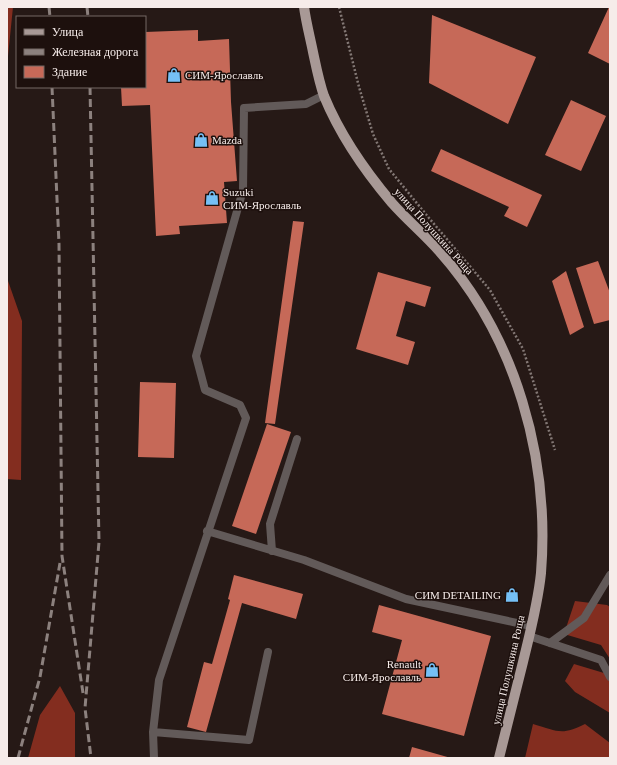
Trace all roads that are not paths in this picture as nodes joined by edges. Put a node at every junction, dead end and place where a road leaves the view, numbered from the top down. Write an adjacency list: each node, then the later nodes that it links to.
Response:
1 (304, 7): 2 (main road, улица Полушкина Роща)
2 (324, 95): 4 (lane); 7 (main road, улица Полушкина Роща)
3 (298, 439): 5 (lane)
4 (207, 531): 5 (lane); 12 (lane)
5 (272, 550): 7 (lane)
6 (610, 575): 9 (lane)
7 (532, 626): 8 (main road, улица Полушкина Роща)
8 (530, 636): 9 (lane); 14 (main road, улица Полушкина Роща)
9 (550, 643): 11 (lane)
10 (268, 652): 12 (lane)
11 (610, 677)
12 (153, 732): 13 (lane)
13 (154, 758)
14 (499, 758)

